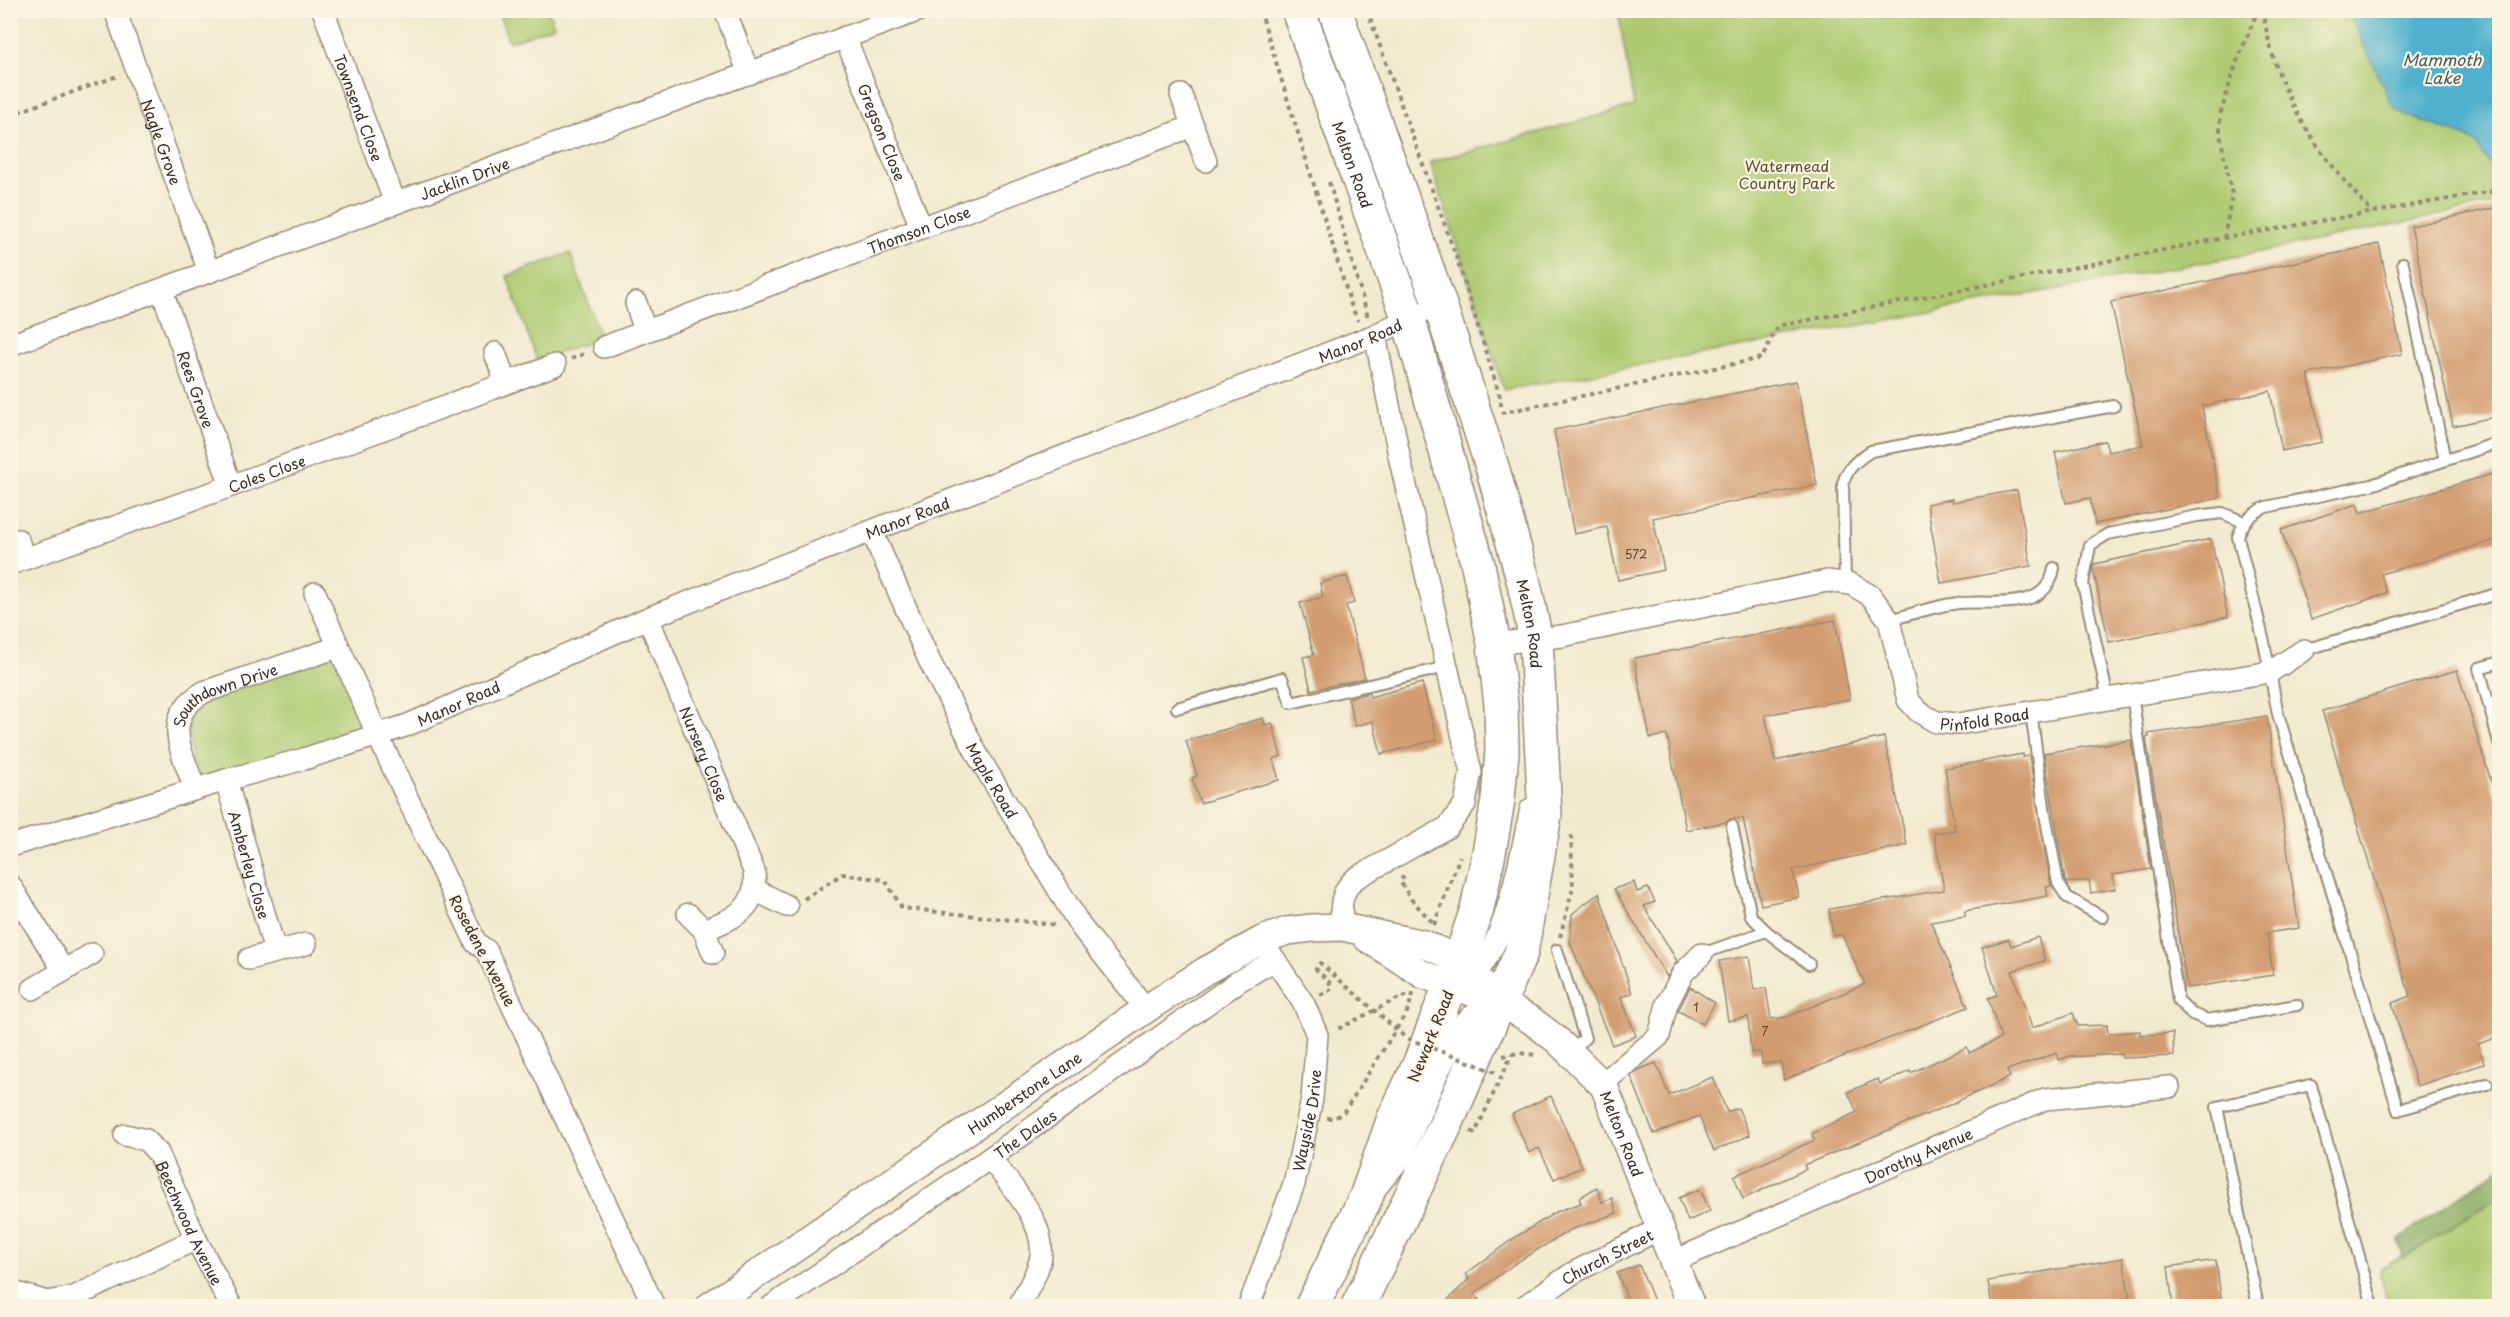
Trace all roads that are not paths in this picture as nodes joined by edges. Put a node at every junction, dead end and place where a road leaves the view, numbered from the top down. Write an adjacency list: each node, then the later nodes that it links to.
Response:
1 (115, 10): 15 (street, Nagle Grove)
2 (323, 10): 12 (street, Townsend Close)
3 (725, 10): 8 (street)
4 (920, 10): 7 (street, Jacklin Drive)
5 (1298, 10): 19 (highway, Melton Road)
6 (1335, 10): 18 (highway, Melton Road)
7 (845, 38): 8 (street, Jacklin Drive); 13 (street, Gregson Close)
8 (749, 74): 12 (street, Jacklin Drive)
9 (1181, 95): 10 (street)
10 (1192, 126): 11 (street); 13 (street, Thomson Close)
11 (1206, 161)
12 (395, 203): 15 (street, Jacklin Drive)
13 (921, 227): 20 (street, Thomson Close)
14 (2403, 262): 29 (lane)
15 (209, 272): 16 (street, Jacklin Drive)
16 (162, 291): 22 (street, Jacklin Drive); 30 (street, Rees Grove)
17 (636, 303): 20 (street)
18 (1440, 305): 19 (street); 40 (highway, Melton Road)
19 (1408, 317): 21 (street, Manor Road); 41 (highway, Melton Road)
20 (645, 331): 23 (street, Thomson Close)
21 (1370, 336): 32 (street, Manor Road); 45 (street)
22 (10, 345)
23 (604, 347)
24 (495, 353): 26 (street)
25 (555, 365): 26 (street, Coles Close)
26 (506, 383): 30 (street, Coles Close)
27 (2114, 406): 35 (lane)
28 (2499, 442): 29 (lane)
29 (2445, 460): 31 (lane)
30 (231, 486): 33 (street, Coles Close)
31 (2244, 522): 46 (lane); 48 (lane)
32 (872, 532): 38 (street, Manor Road); 81 (street, Maple Road)
33 (18, 555)
34 (2054, 568): 39 (lane)
35 (1845, 583): 39 (street, Pinfold Road); 40 (street, Pinfold Road)
36 (315, 593): 42 (street, Rosedene Avenue)
37 (2499, 593): 43 (lane)
38 (648, 618): 51 (street, Manor Road); 60 (street, Nursery Close)
39 (1889, 620): 50 (street, Pinfold Road)
40 (1536, 640): 41 (street, Pinfold Road); 54 (highway, Melton Road)
41 (1494, 644): 53 (highway, Melton Road)
42 (339, 647): 51 (street, Rosedene Avenue); 56 (street, Southdown Drive)
43 (2304, 650): 46 (street, Pinfold Road)
44 (2499, 662): 52 (lane)
45 (1447, 667): 49 (lane); 64 (street)
46 (2270, 672): 47 (street, Pinfold Road); 84 (lane)
47 (2132, 694): 48 (street, Pinfold Road); 80 (lane)
48 (2108, 699): 50 (street, Pinfold Road)
49 (1177, 708)
50 (2031, 712): 63 (lane)
51 (378, 736): 55 (street); 94 (street, Rosedene Avenue)
52 (2499, 746)
53 (1502, 751): 77 (highway, Newark Road)
54 (1543, 759): 77 (street); 79 (highway, Melton Road)
55 (226, 780): 56 (street); 70 (street, Amberley Close)
56 (195, 789): 58 (street)
57 (1732, 826): 66 (lane)
58 (10, 846)
59 (10, 885): 76 (street)
60 (755, 890): 61 (street); 65 (street)
61 (787, 906)
62 (688, 914): 65 (street)
63 (2102, 916)
64 (1349, 929): 68 (street, Humberstone Lane); 77 (street)
65 (704, 930): 71 (street)
66 (1766, 932): 73 (lane); 75 (lane)
67 (306, 944): 70 (street)
68 (1268, 950): 81 (street, Humberstone Lane); 87 (street, The Dales); 98 (street, Wayside Drive)
69 (1557, 950): 82 (lane)
70 (275, 951): 74 (street)
71 (713, 953)
72 (92, 954): 76 (street)
73 (1702, 954): 83 (street)
74 (249, 959)
75 (1809, 964)
76 (64, 971): 78 (street)
77 (1462, 973): 79 (street, Melton Road); 88 (highway, Newark Road)
78 (33, 989)
79 (1501, 1003): 82 (street, Melton Road); 88 (street); 100 (highway)
80 (2297, 1005)
81 (1146, 1009): 95 (street, Humberstone Lane)
82 (1570, 1053): 83 (street, Melton Road)
83 (1602, 1084): 89 (street, Melton Road)
84 (2487, 1084)
85 (2169, 1087): 91 (street, Dorothy Avenue)
86 (141, 1133): 90 (street, Beechwood Avenue)
87 (990, 1158): 96 (street, The Dales); 97 (street)
88 (1366, 1197): 99 (highway, Newark Road)
89 (1661, 1228): 91 (street, Melton Road); 101 (street, Church Street)
90 (196, 1239): 92 (street); 93 (street, Beechwood Avenue)
91 (1674, 1261): 102 (street, Melton Road)
92 (10, 1291)
93 (231, 1306)
94 (654, 1306)
95 (710, 1306)
96 (772, 1306)
97 (1019, 1306)
98 (1249, 1306)
99 (1312, 1306)
100 (1358, 1306)
101 (1525, 1306)
102 (1691, 1306)
103 (2258, 1306): 104 (lane)
104 (2373, 1306)

